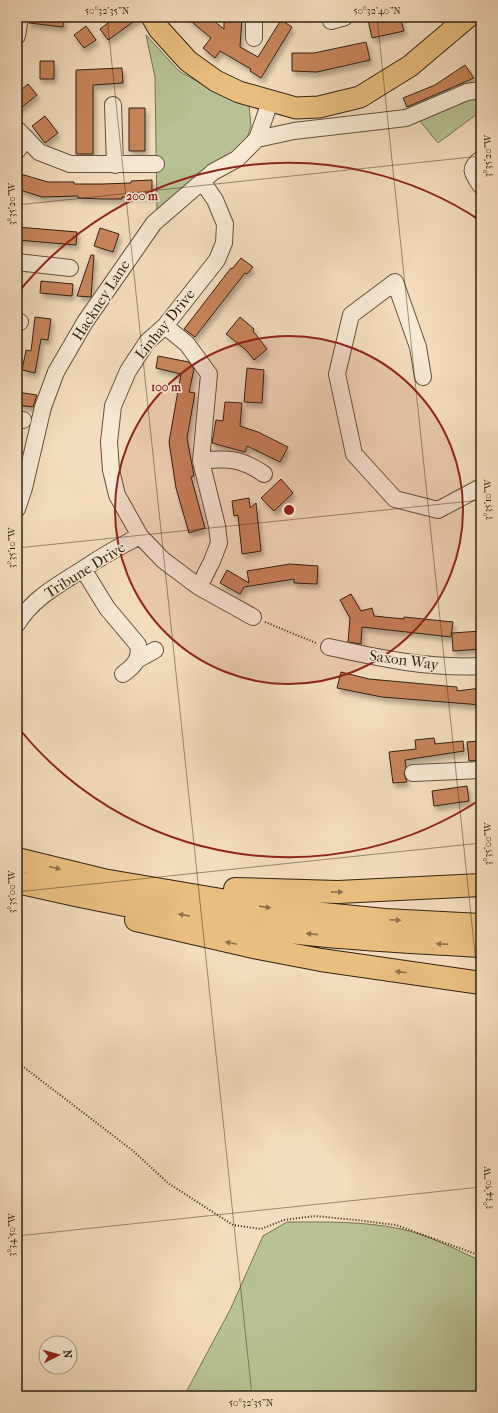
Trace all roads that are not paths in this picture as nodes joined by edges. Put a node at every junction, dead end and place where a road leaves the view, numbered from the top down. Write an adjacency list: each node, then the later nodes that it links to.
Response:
1 (20, 17): 5 (street)
2 (152, 17): 8 (main road)
3 (254, 17): 6 (street)
4 (457, 17): 8 (main road)
5 (17, 36)
6 (254, 38)
7 (481, 90): 11 (street)
8 (270, 102): 11 (street, Hackney Lane)
9 (113, 105): 14 (street)
10 (20, 139): 14 (street)
11 (257, 139): 15 (street, Hackney Lane)
12 (481, 159): 16 (street)
13 (156, 164): 14 (street)
14 (115, 165)
15 (202, 181): 19 (street, Linhay Drive); 24 (street, Hackney Lane)
16 (481, 186)
17 (17, 262): 18 (street)
18 (70, 268)
19 (165, 326): 21 (street); 26 (street, Linhay Drive)
20 (423, 377): 23 (street)
21 (200, 461): 22 (street); 28 (street)
22 (264, 474)
23 (481, 487)
24 (21, 488): 25 (street, Hackney Lane)
25 (17, 509)
26 (140, 536): 27 (street, Tribune Drive); 28 (street, Linhay Drive)
27 (83, 569): 30 (street, Tribune Drive); 33 (street)
28 (199, 587): 29 (street, Linhay Drive)
29 (253, 617)
30 (17, 624)
31 (329, 647): 34 (street, Saxon Way)
32 (154, 650): 33 (street)
33 (137, 660): 35 (street)
34 (481, 666)
35 (123, 674)
36 (481, 770): 37 (street)
37 (413, 773)
38 (17, 859): 39 (highway, one-way to 39)
39 (102, 880): 41 (highway, one-way to 41); 43 (highway, one-way to 43)
40 (17, 882): 42 (highway)
41 (481, 885)
42 (47, 889): 44 (highway, one-way to 42); 45 (highway, one-way to 42)
43 (481, 925)
44 (481, 946)
45 (481, 983)

